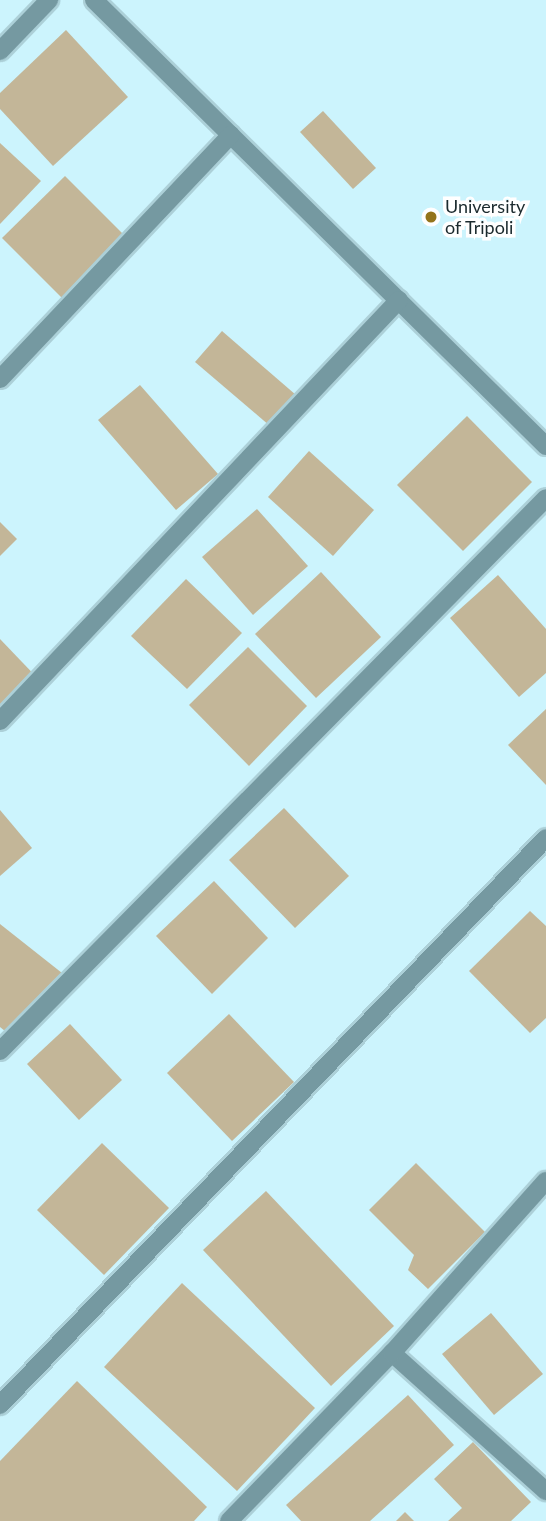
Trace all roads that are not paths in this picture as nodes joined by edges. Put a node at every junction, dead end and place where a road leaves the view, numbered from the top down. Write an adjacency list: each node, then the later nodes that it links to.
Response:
1 (49, 0): 3 (street)
2 (94, 0): 4 (street)
3 (0, 51)
4 (231, 135): 5 (street); 6 (street)
5 (399, 300): 7 (street); 9 (street)
6 (0, 379)
7 (546, 446)
8 (546, 498): 11 (street)
9 (0, 721)
10 (546, 838): 14 (street)
11 (0, 1051)
12 (546, 1181): 13 (street)
13 (391, 1353): 15 (street); 16 (street)
14 (0, 1405)
15 (546, 1491)
16 (239, 1518)

